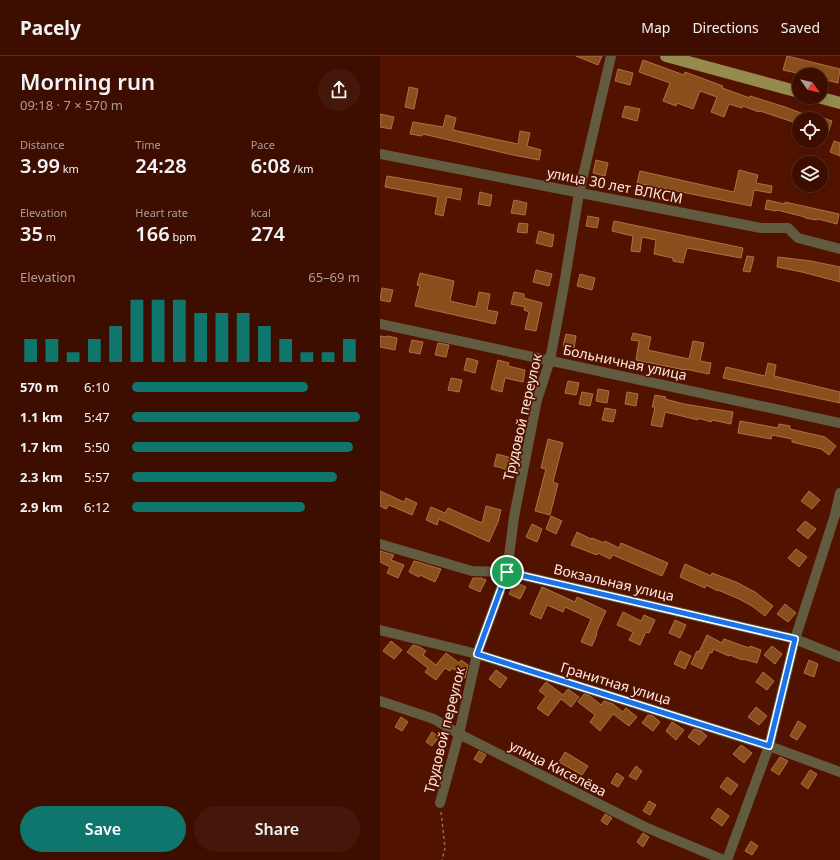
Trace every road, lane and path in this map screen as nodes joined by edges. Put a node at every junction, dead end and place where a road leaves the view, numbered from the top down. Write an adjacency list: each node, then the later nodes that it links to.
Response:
1 (611, 56): 7 (street, Трудовой переулок)
2 (666, 56): 3 (main road)
3 (792, 90)
4 (828, 100): 5 (main road)
5 (840, 103)
6 (380, 154): 7 (street, улица 30 лет ВЛКСМ)
7 (579, 193): 8 (street, улица 30 лет ВЛКСМ); 10 (street, Трудовой переулок)
8 (840, 249)
9 (380, 324): 10 (street, Больничная улица)
10 (550, 360): 11 (street, Больничная улица); 14 (street, Трудовой переулок)
11 (840, 423)
12 (840, 493): 16 (street)
13 (380, 544): 14 (street, Вокзальная улица)
14 (507, 572): 16 (street, Вокзальная улица); 17 (street, Трудовой переулок)
15 (380, 630): 17 (street, Гранитная улица)
16 (795, 639): 18 (street, Вокзальная улица); 21 (street)
17 (477, 654): 20 (street, Трудовой переулок); 21 (street, Гранитная улица)
18 (840, 657)
19 (380, 701): 20 (street, улица Киселёва)
20 (458, 734): 23 (street, Трудовой переулок); 25 (street, улица Киселёва)
21 (769, 746): 22 (street, Гранитная улица); 26 (street)
22 (840, 772)
23 (440, 803): 24 (path)
24 (442, 860)
25 (724, 860)
26 (727, 860)

